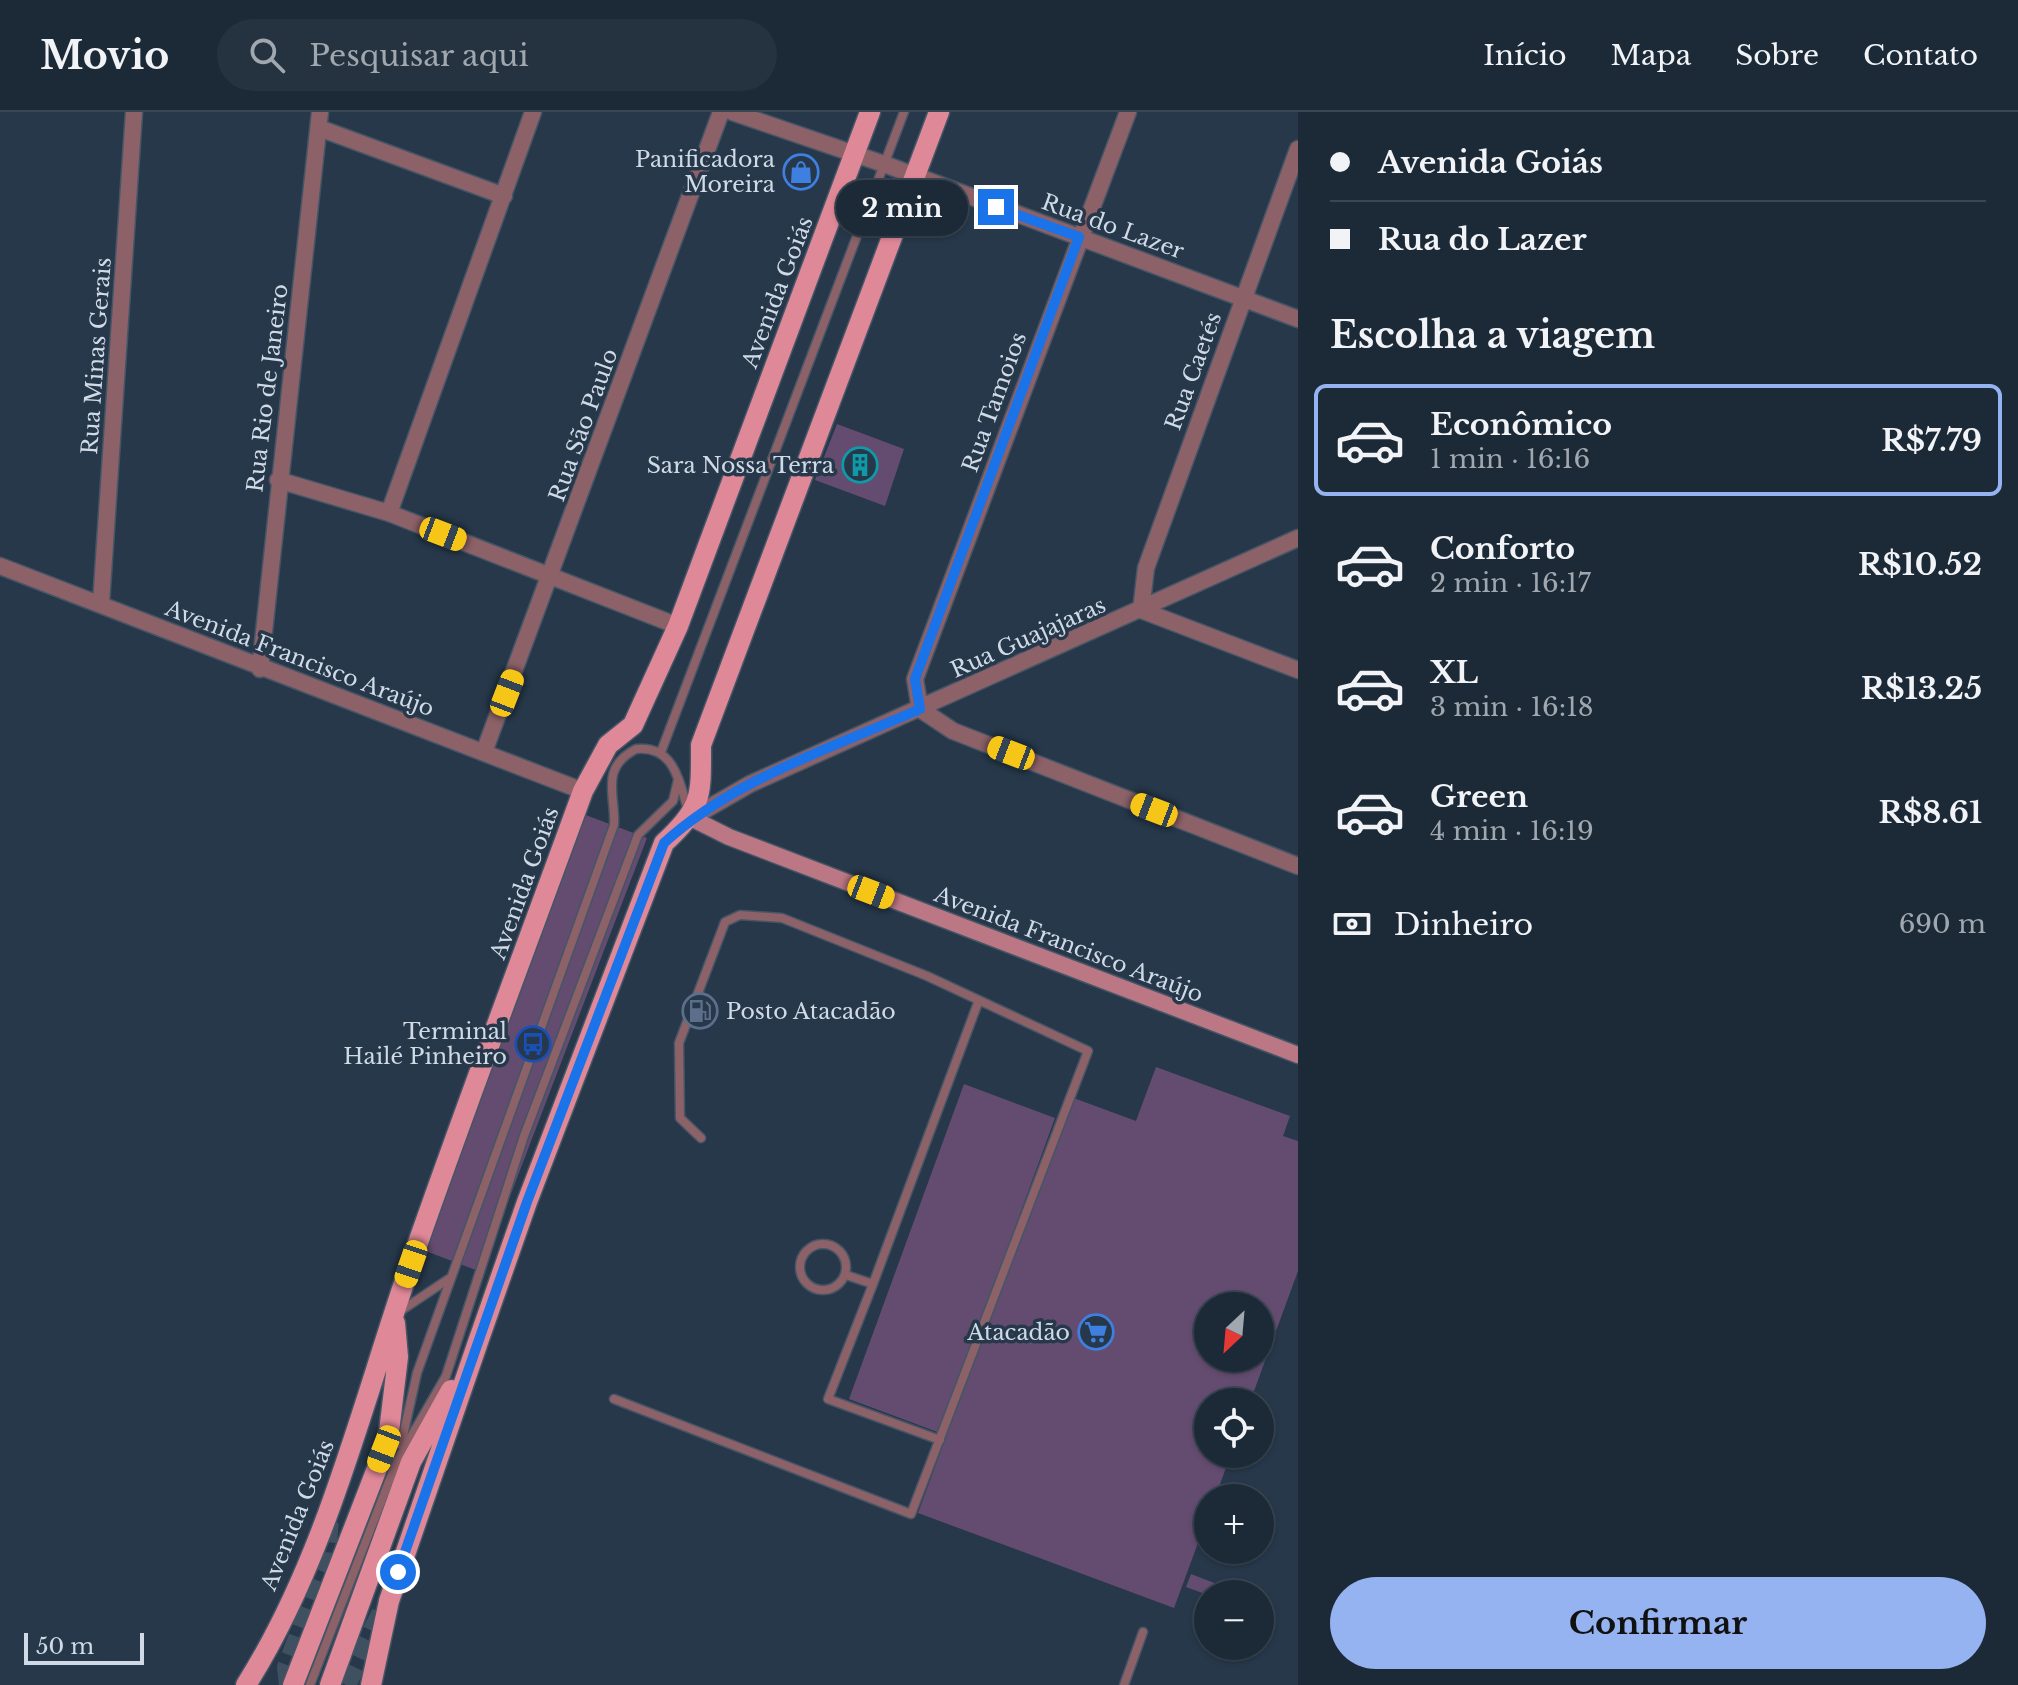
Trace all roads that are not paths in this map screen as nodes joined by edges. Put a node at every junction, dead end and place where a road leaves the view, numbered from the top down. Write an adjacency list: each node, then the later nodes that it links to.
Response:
1 (134, 112): 23 (street, Rua Minas Gerais)
2 (533, 112): 14 (street)
3 (721, 112): 22 (street, Rua São Paulo)
4 (732, 112): 11 (street, Rua do Lazer)
5 (870, 112): 11 (main road, Avenida Goiás)
6 (904, 112): 12 (lane)
7 (939, 112): 13 (main road)
8 (1128, 112): 15 (street, Rua Tamoios)
9 (320, 120): 14 (street); 18 (street, Rua Rio de Janeiro)
10 (1298, 149): 16 (street, Rua Caetés)
11 (854, 155): 12 (street, Rua do Lazer); 25 (main road, Avenida Goiás)
12 (884, 164): 13 (street, Rua do Lazer); 31 (lane)
13 (914, 176): 15 (street, Rua do Lazer); 35 (main road)
14 (504, 196): 19 (street)
15 (1079, 237): 16 (street, Rua do Lazer); 28 (street, Rua Tamoios)
16 (1243, 297): 17 (street, Rua do Lazer); 24 (street, Rua Caetés)
17 (1298, 319)
18 (278, 480): 19 (street); 26 (street, Rua Rio de Janeiro)
19 (389, 513): 22 (street)
20 (1298, 538): 24 (street, Rua Guajajaras)
21 (0, 566): 23 (street, Avenida Francisco Araújo)
22 (552, 574): 25 (street); 29 (street, Rua São Paulo)
23 (101, 603): 26 (street, Avenida Francisco Araújo)
24 (1141, 610): 27 (street); 28 (street, Rua Guajajaras)
25 (678, 626): 32 (main road, Avenida Goiás)
26 (260, 669): 29 (street, Avenida Francisco Araújo)
27 (1298, 670)
28 (920, 709): 35 (street, Rua Guajajaras); 36 (street)
29 (484, 752): 34 (street, Avenida Francisco Araújo)
30 (629, 752): 31 (lane); 32 (lane); 41 (lane)
31 (661, 752): 33 (lane)
32 (591, 771): 34 (main road, Avenida Goiás)
33 (678, 780): 35 (lane); 47 (lane)
34 (583, 791): 43 (main road, Avenida Goiás)
35 (691, 818): 38 (street, Avenida Francisco Araújo); 44 (main road)
36 (1298, 866)
37 (979, 1000): 39 (lane); 42 (lane); 46 (lane)
38 (1298, 1055)
39 (701, 1138)
40 (846, 1275): 40 (lane); 42 (lane)
41 (451, 1277): 43 (lane); 47 (lane)
42 (873, 1284): 46 (lane)
43 (394, 1315): 47 (main road); 49 (main road, Avenida Goiás)
44 (478, 1342): 47 (main road); 53 (main road)
45 (614, 1399): 46 (lane)
46 (940, 1440)
47 (398, 1458): 50 (main road); 51 (lane); 52 (main road)
48 (1143, 1632): 54 (lane)
49 (246, 1685)
50 (293, 1685)
51 (310, 1685)
52 (330, 1685)
53 (371, 1685)
54 (1124, 1685)

